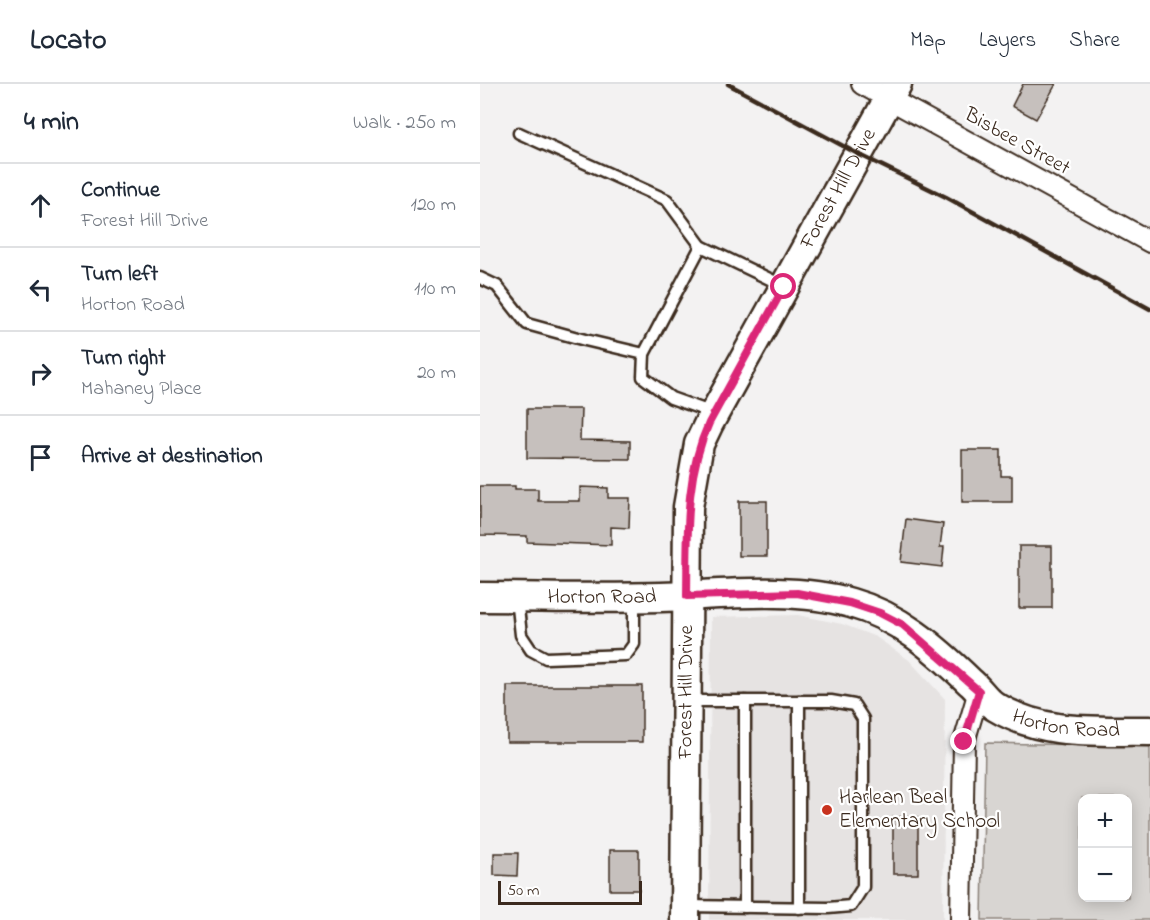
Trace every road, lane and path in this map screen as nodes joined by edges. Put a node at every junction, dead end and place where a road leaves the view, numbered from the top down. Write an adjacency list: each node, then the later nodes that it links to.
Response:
1 (862, 84): 2 (street, Bisbee Street)
2 (893, 92): 4 (street, Bisbee Street); 7 (street, Forest Hill Drive)
3 (519, 133): 5 (lane)
4 (1150, 242)
5 (701, 246): 7 (lane); 8 (lane)
6 (480, 278): 8 (lane)
7 (784, 287): 9 (street, Forest Hill Drive)
8 (644, 354): 9 (lane)
9 (714, 413): 10 (street, Forest Hill Drive)
10 (687, 596): 13 (street, Horton Road); 14 (street, Horton Road); 15 (street, Forest Hill Drive)
11 (480, 597): 12 (street, Horton Road)
12 (517, 597): 13 (street, Horton Road); 13 (lane)
13 (634, 597)
14 (979, 691): 18 (street, Horton Road); 22 (street)
15 (687, 701): 16 (lane); 21 (street, Forest Hill Drive)
16 (745, 701): 17 (lane); 19 (lane)
17 (799, 701): 20 (lane); 20 (lane)
18 (1150, 731)
19 (745, 907): 20 (lane); 21 (lane)
20 (799, 908)
21 (685, 913)
22 (961, 920)

